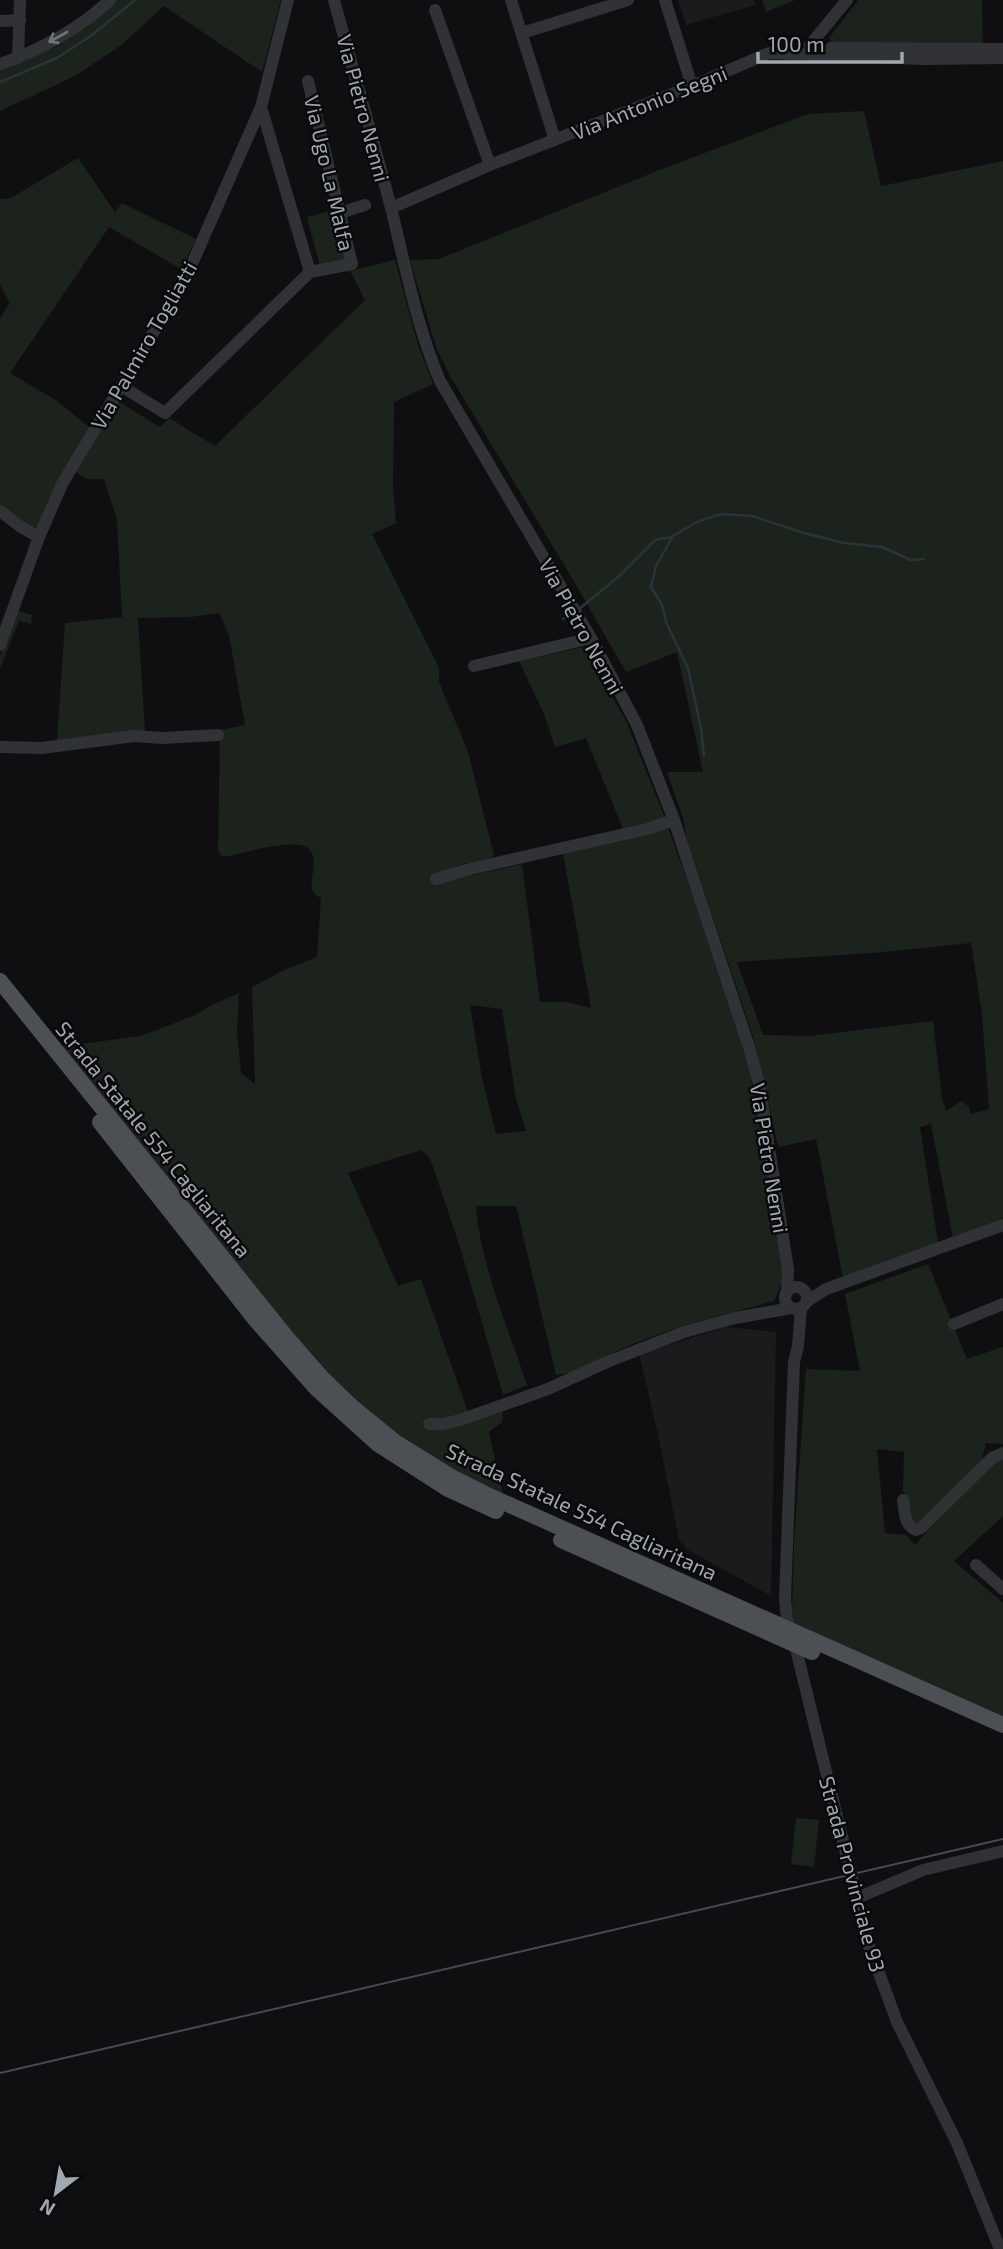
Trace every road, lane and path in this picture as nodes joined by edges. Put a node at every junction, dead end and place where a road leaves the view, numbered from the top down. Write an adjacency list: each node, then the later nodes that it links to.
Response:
1 (20, 0): 12 (street)
2 (92, 0): 11 (street)
3 (110, 0): 11 (street)
4 (288, 0): 22 (street, Via Palmiro Togliatti)
5 (334, 0): 26 (street, Via Pietro Nenni)
6 (511, 0): 14 (street)
7 (628, 0): 14 (street)
8 (665, 0): 21 (street)
9 (847, 0): 16 (street)
10 (435, 10): 24 (street)
11 (91, 17): 17 (street, one-way to 17)
12 (20, 20): 13 (street); 17 (street)
13 (0, 21)
14 (522, 33): 23 (street)
15 (1003, 49): 16 (street, Via Antonio Segni)
16 (810, 54): 18 (street, Via Antonio Segni); 21 (street, Via Antonio Segni)
17 (18, 58): 19 (street)
18 (1003, 58)
19 (0, 64)
20 (308, 81): 27 (street, Via Ugo La Malfa)
21 (692, 86): 23 (street, Via Antonio Segni)
22 (261, 107): 28 (street); 31 (street, Via Palmiro Togliatti)
23 (555, 140): 24 (street, Via Antonio Segni)
24 (490, 164): 26 (street, Via Antonio Segni)
25 (365, 205): 27 (street)
26 (391, 208): 32 (street, Via Pietro Nenni)
27 (340, 213): 28 (street, Via Ugo La Malfa)
28 (310, 272): 29 (street)
29 (129, 391)
30 (0, 511): 31 (street)
31 (39, 537): 33 (street, Via Palmiro Togliatti)
32 (591, 638): 34 (street); 37 (street, Via Pietro Nenni)
33 (0, 645)
34 (474, 666)
35 (218, 735): 36 (street)
36 (0, 747)
37 (674, 820): 38 (street); 42 (street, Via Pietro Nenni)
38 (436, 879)
39 (0, 981): 50 (main road, Strada Statale 554 Cagliaritana)
40 (0, 997): 50 (main road, Strada Statale 554 Cagliaritana)
41 (1003, 1225): 42 (street)
42 (795, 1299): 45 (street); 50 (street)
43 (1003, 1304): 44 (street)
44 (954, 1324)
45 (429, 1424)
46 (1003, 1453): 47 (street)
47 (903, 1500)
48 (976, 1566): 49 (street)
49 (1003, 1590)
50 (793, 1637): 51 (main road, Strada Statale 554 Cagliaritana); 52 (main road, Strada Statale 554 Cagliaritana); 54 (street, Strada Provinciale 93)
51 (1003, 1725)
52 (1003, 1737)
53 (1003, 1851): 54 (street)
54 (857, 1898): 55 (street, Strada Provinciale 93)
55 (1000, 2249)

